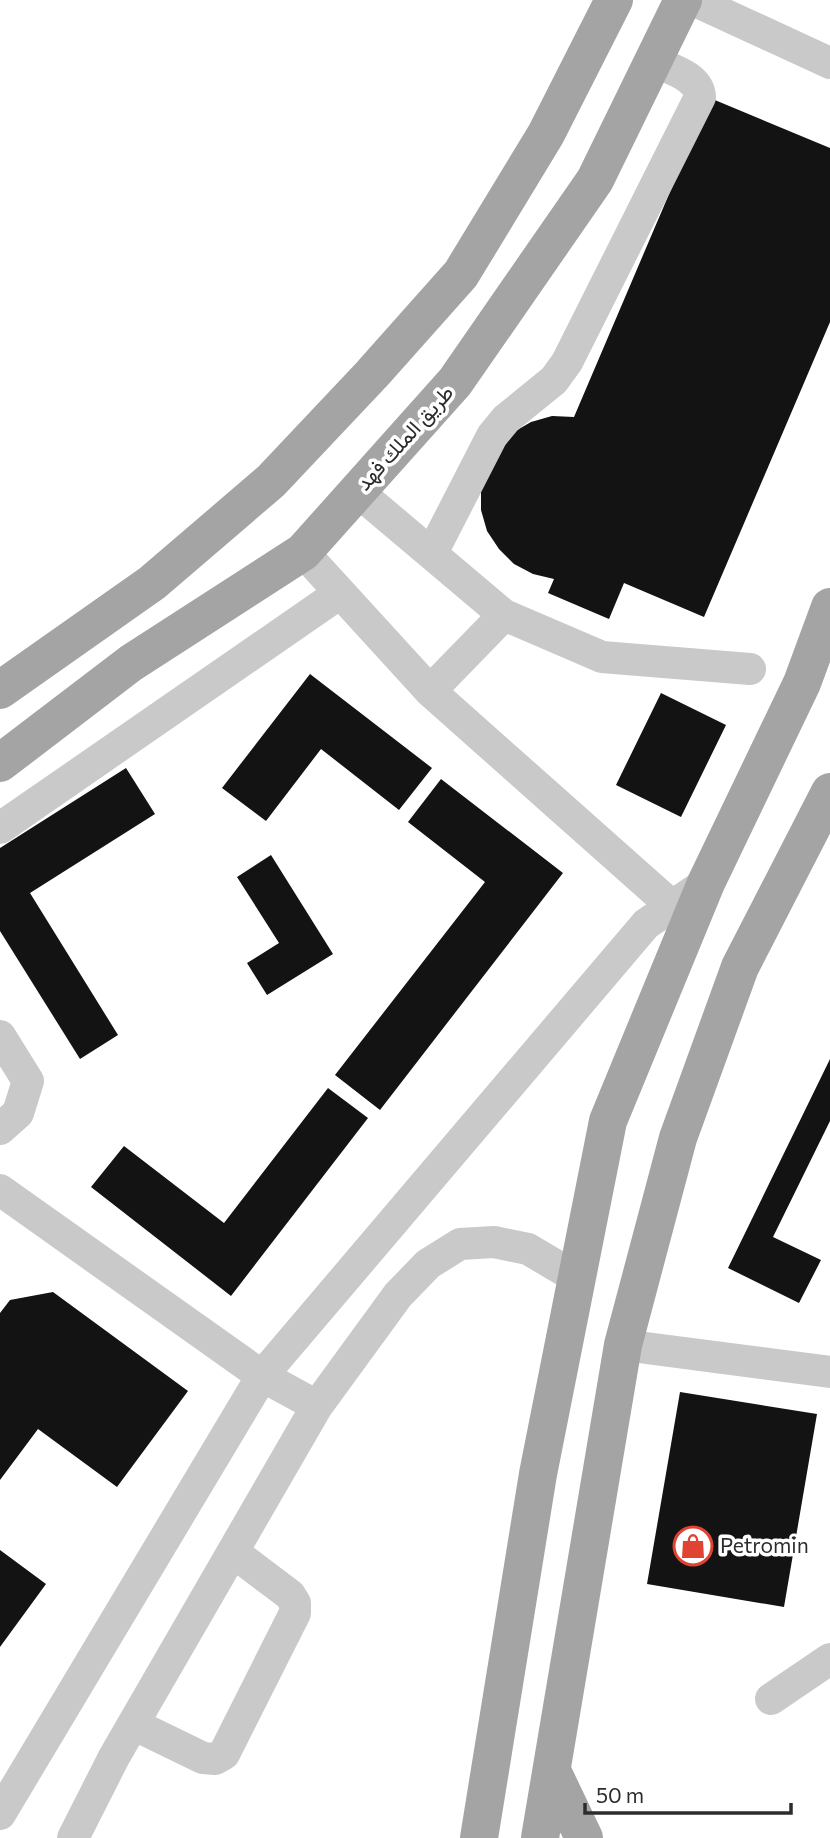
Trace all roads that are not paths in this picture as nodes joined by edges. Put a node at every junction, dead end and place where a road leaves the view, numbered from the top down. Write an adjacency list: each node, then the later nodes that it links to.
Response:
1 (614, 0): 14 (main road)
2 (683, 0): 5 (main road, طريق الملك فهد)
3 (693, 0): 4 (street)
4 (746, 10): 6 (street)
5 (653, 61): 7 (main road, طريق الملك فهد); 9 (street)
6 (830, 63)
7 (357, 491): 8 (main road, طريق الملك فهد); 9 (street)
8 (303, 552): 10 (street); 16 (main road, طريق الملك فهد)
9 (432, 553): 12 (street)
10 (340, 593): 15 (street); 18 (street)
11 (830, 607): 19 (main road)
12 (505, 615): 13 (street); 15 (street)
13 (750, 669)
14 (0, 690)
15 (430, 691): 20 (street)
16 (0, 763)
17 (830, 792): 25 (main road)
18 (0, 828)
19 (706, 883): 20 (street); 24 (main road)
20 (672, 906): 27 (street)
21 (0, 1036): 22 (street)
22 (0, 1129)
23 (4, 1201): 27 (street)
24 (577, 1278): 28 (street); 35 (main road)
25 (623, 1345): 26 (street); 33 (main road)
26 (830, 1372)
27 (262, 1376): 28 (street); 34 (street)
28 (317, 1406): 29 (street)
29 (233, 1552): 32 (street); 32 (street)
30 (830, 1660): 31 (street)
31 (771, 1699)
32 (133, 1724): 36 (street)
33 (553, 1773): 37 (main road); 38 (main road)
34 (0, 1814)
35 (476, 1827)
36 (73, 1838)
37 (540, 1838)
38 (584, 1838)

